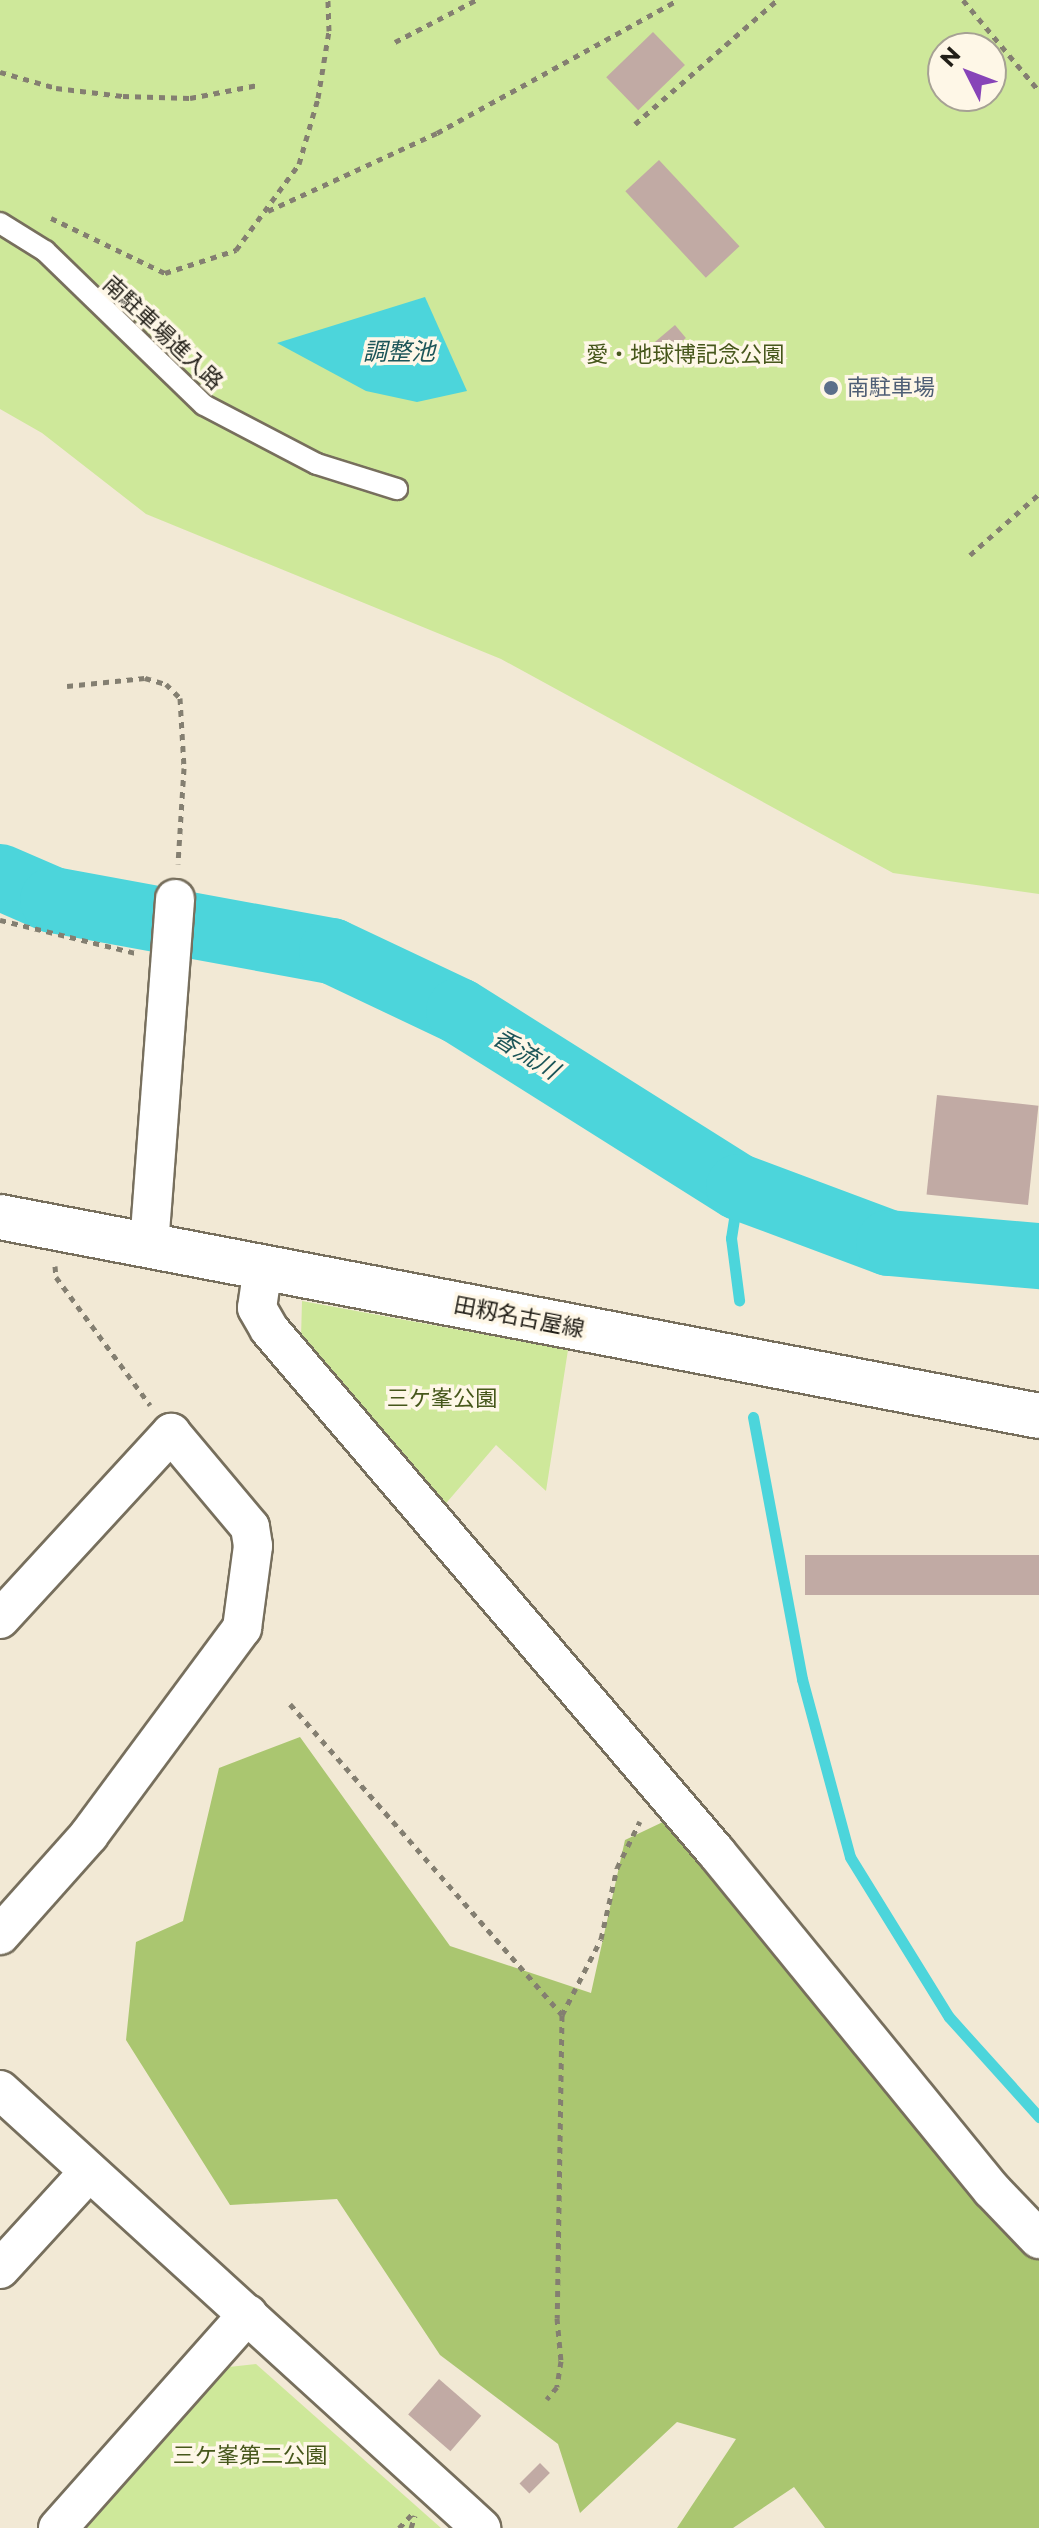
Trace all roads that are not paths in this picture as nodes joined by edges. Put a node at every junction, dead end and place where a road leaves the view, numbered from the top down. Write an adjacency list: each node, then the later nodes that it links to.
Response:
1 (0, 223): 2 (lane, 南駐車場進入路)
2 (397, 489)
3 (175, 899): 5 (street)
4 (0, 1217): 5 (main road, 田籾名古屋線)
5 (149, 1246): 6 (main road, 田籾名古屋線)
6 (263, 1267): 7 (main road, 田籾名古屋線); 12 (street)
7 (1039, 1416)
8 (0, 1619): 9 (street)
9 (0, 1935)
10 (0, 2090): 11 (street)
11 (89, 2172): 13 (street); 14 (street)
12 (1039, 2239)
13 (0, 2269)
14 (248, 2314): 15 (street); 16 (street)
15 (58, 2528)
16 (481, 2528)

